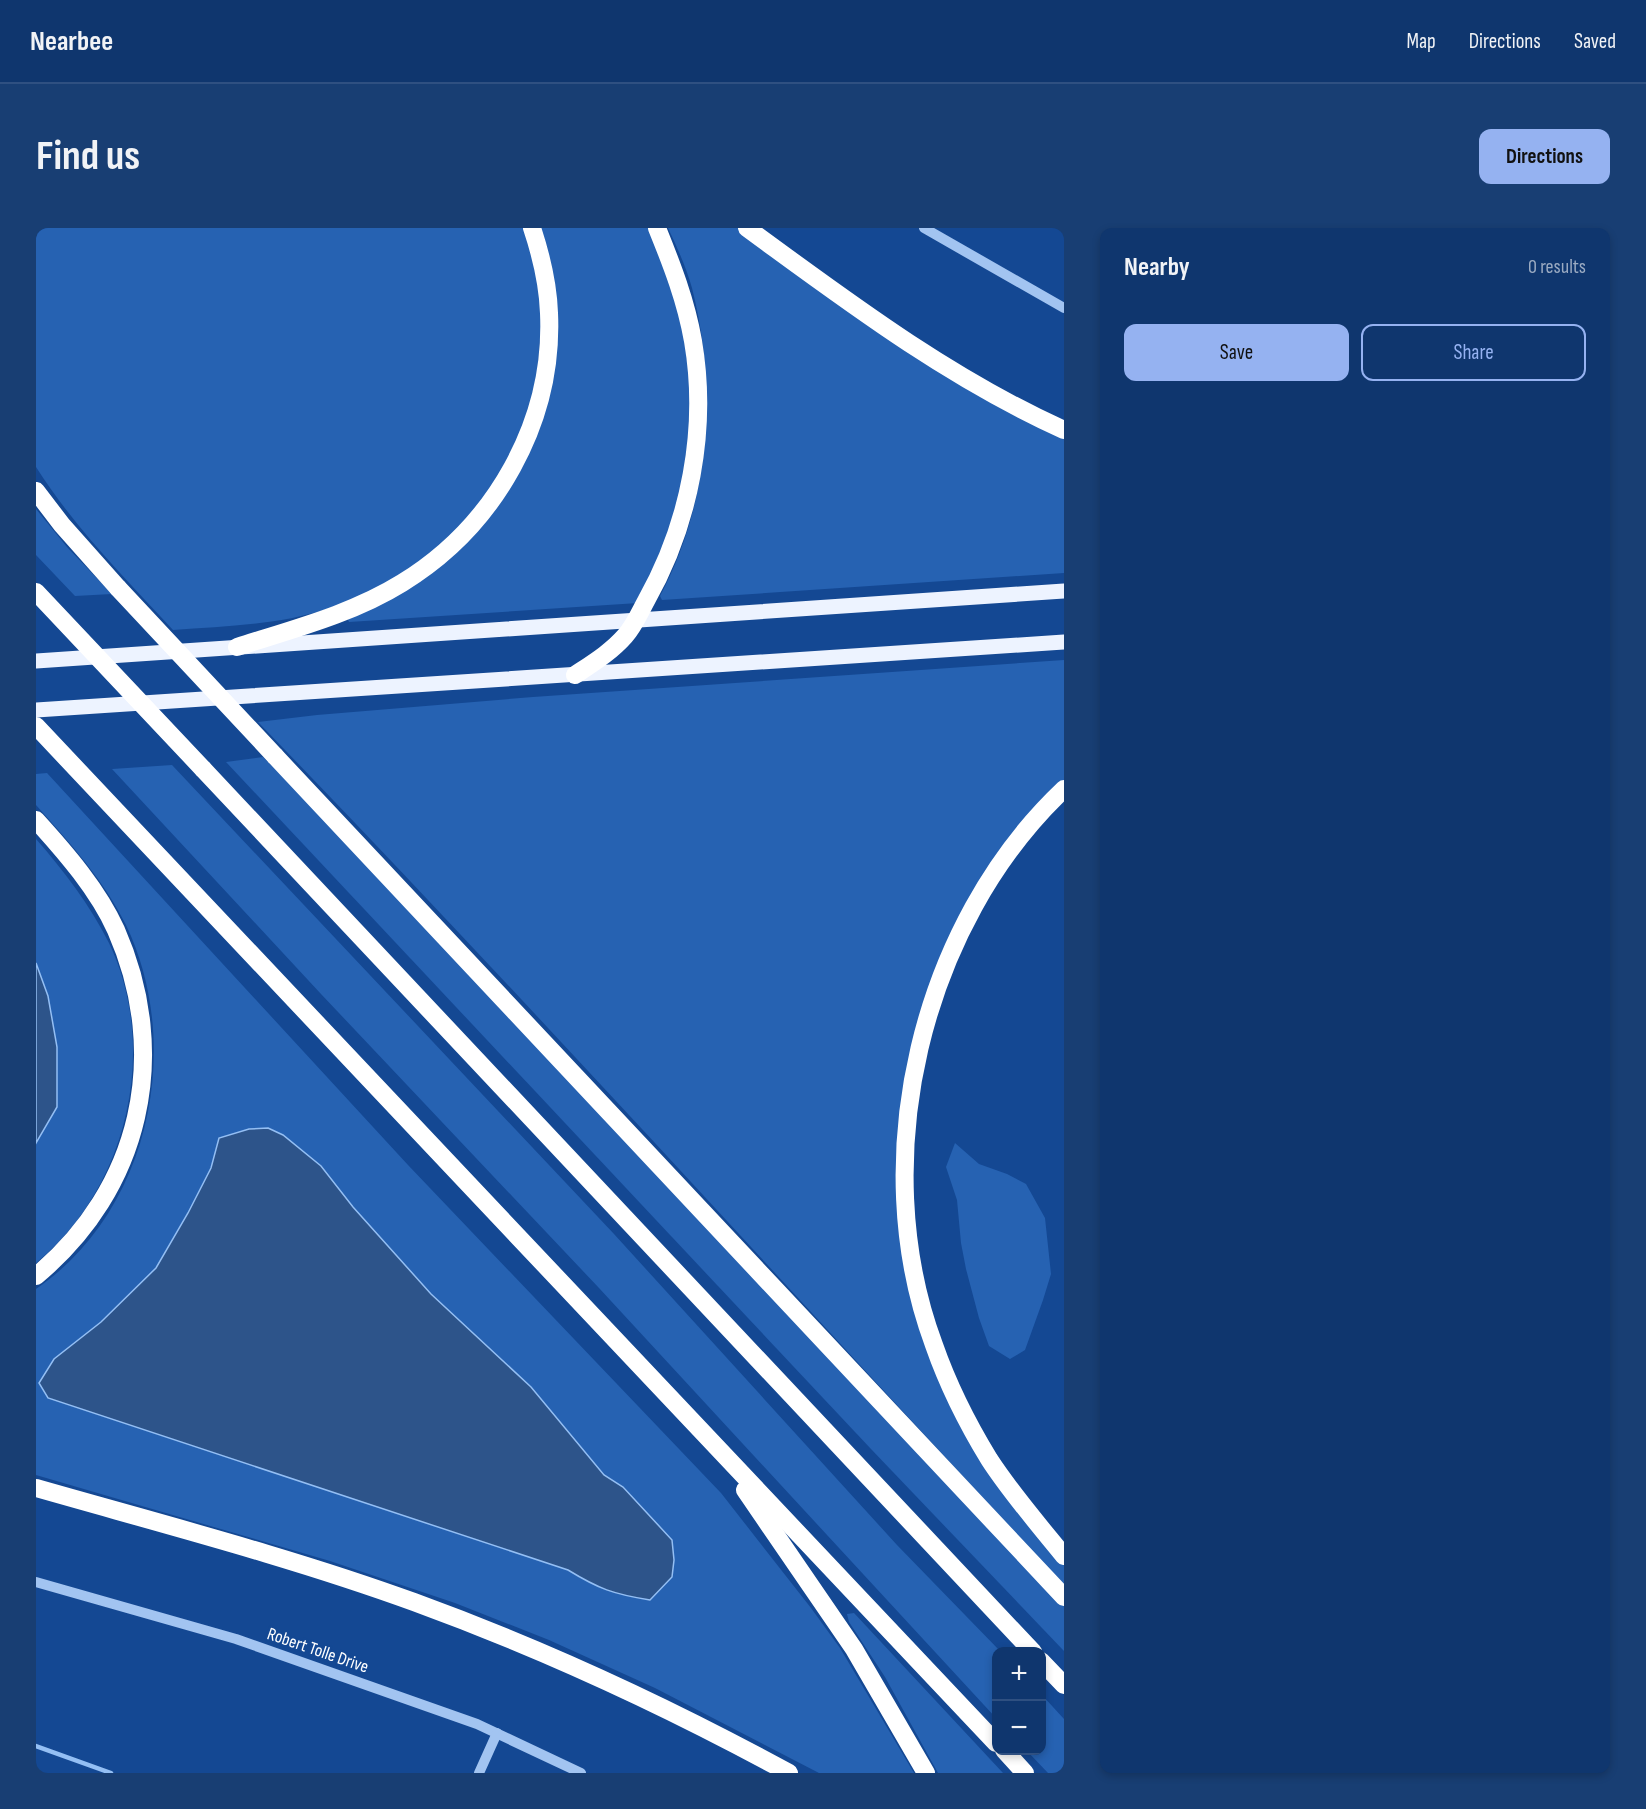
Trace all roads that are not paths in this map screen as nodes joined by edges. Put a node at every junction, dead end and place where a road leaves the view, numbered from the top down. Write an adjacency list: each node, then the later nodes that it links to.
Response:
1 (532, 228): 12 (highway)
2 (657, 228): 10 (highway)
3 (747, 228): 6 (highway)
4 (924, 228): 5 (street)
5 (1064, 308)
6 (1064, 430)
7 (36, 491): 24 (highway, bridge)
8 (1064, 591): 10 (main road)
9 (36, 592): 25 (highway, bridge)
10 (635, 620): 12 (main road); 14 (highway)
11 (1064, 642): 14 (main road)
12 (237, 647): 13 (main road)
13 (36, 661)
14 (575, 675): 15 (main road)
15 (36, 710)
16 (36, 726): 20 (highway)
17 (1064, 789): 22 (highway)
18 (36, 820): 19 (highway)
19 (36, 1276)
20 (714, 1444): 31 (highway); 36 (highway)
21 (36, 1488): 35 (highway)
22 (1064, 1556)
23 (36, 1582): 30 (street, Robert Tolle Drive)
24 (1064, 1597)
25 (1029, 1647)
26 (1046, 1664): 28 (highway)
27 (1046, 1665): 29 (highway)
28 (1064, 1680)
29 (1064, 1685)
30 (496, 1733): 33 (street); 34 (street, Robert Tolle Drive)
31 (992, 1739)
32 (1009, 1755): 37 (highway)
33 (479, 1773)
34 (581, 1773)
35 (789, 1773)
36 (926, 1773)
37 (1025, 1773)

